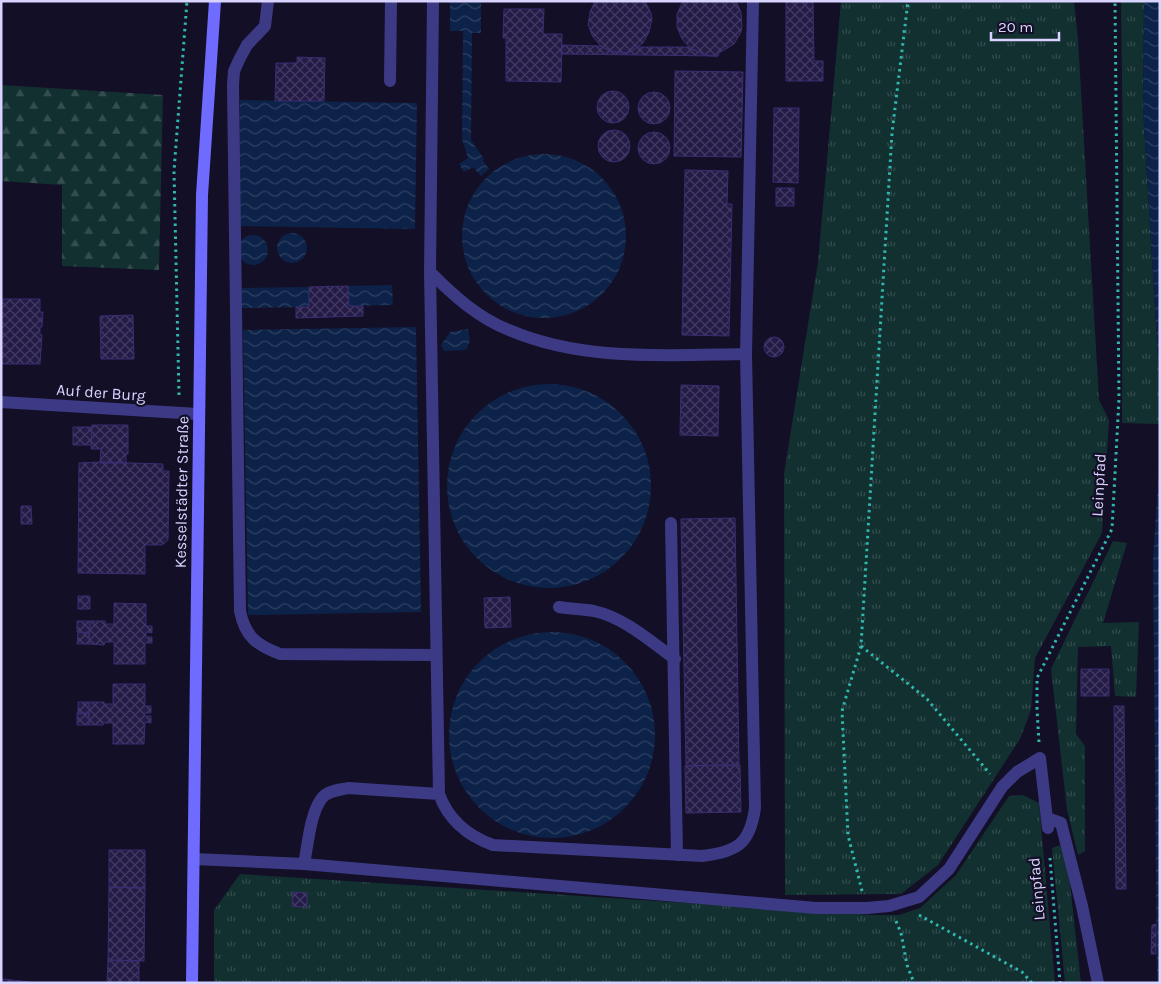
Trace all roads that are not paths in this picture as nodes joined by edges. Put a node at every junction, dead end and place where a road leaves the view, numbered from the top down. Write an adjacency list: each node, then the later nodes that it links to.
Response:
1 (215, 1): 10 (main road, Kesselstädter Straße)
2 (268, 1): 13 (street)
3 (391, 1): 6 (street)
4 (433, 1): 7 (street)
5 (753, 1): 8 (street)
6 (390, 81)
7 (430, 272): 8 (street); 13 (street)
8 (746, 354): 16 (street)
9 (1, 402): 10 (street, Auf der Burg)
10 (198, 414): 17 (main road, Kesselstädter Straße)
11 (671, 523): 14 (street)
12 (559, 607): 14 (street)
13 (436, 655): 15 (street)
14 (675, 659): 16 (street)
15 (439, 794): 16 (street); 18 (street)
16 (677, 856)
17 (194, 859): 18 (street); 19 (main road, Kesselstädter Straße)
18 (304, 864): 20 (street)
19 (192, 983)
20 (1098, 983)

